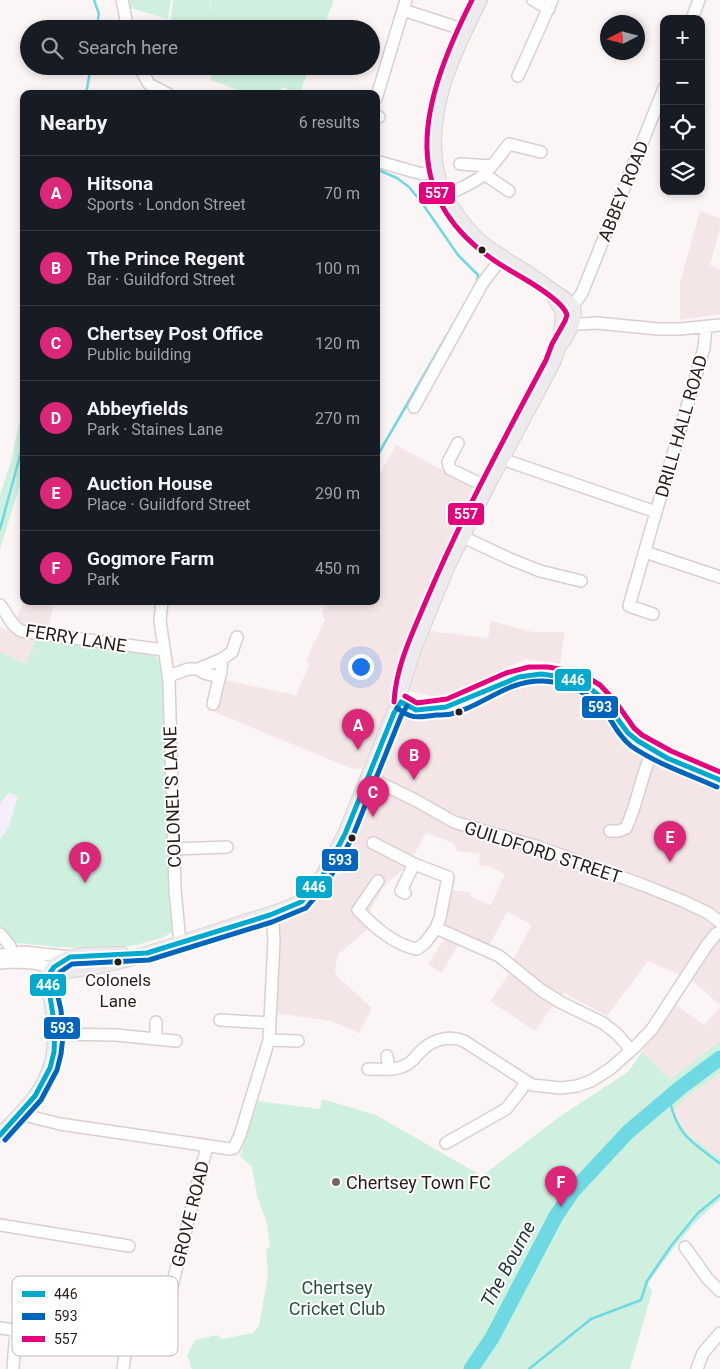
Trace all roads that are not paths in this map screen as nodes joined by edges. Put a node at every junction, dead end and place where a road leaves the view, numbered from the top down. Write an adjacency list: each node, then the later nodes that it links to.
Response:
1 (122, 0): 8 (street)
2 (480, 0): 9 (main road)
3 (533, 0): 5 (street)
4 (699, 0): 7 (street)
5 (550, 4): 11 (street)
6 (404, 5): 9 (street); 13 (street)
7 (693, 15)
8 (126, 20)
9 (465, 30): 19 (main road)
10 (144, 75): 12 (street)
11 (518, 76)
12 (160, 90)
13 (379, 90)
14 (660, 98): 23 (street, ABBEY ROAD)
15 (541, 152): 18 (street)
16 (380, 162): 19 (street)
17 (460, 164): 18 (street)
18 (488, 170): 20 (street); 21 (street)
19 (437, 172): 21 (main road)
20 (509, 191)
21 (445, 196): 22 (main road)
22 (503, 256): 23 (main road); 26 (street)
23 (569, 316): 25 (street); 28 (main road)
24 (720, 325): 25 (street)
25 (706, 327): 30 (street, DRILL HALL ROAD)
26 (414, 407)
27 (458, 442): 29 (street)
28 (502, 459): 29 (main road); 30 (street, DRILL HALL ROAD)
29 (488, 487): 31 (main road)
30 (656, 512): 32 (street)
31 (463, 537): 34 (street); 44 (main road)
32 (645, 552): 33 (street); 37 (street)
33 (720, 577)
34 (581, 581)
35 (0, 605): 39 (street, FERRY LANE)
36 (162, 605): 39 (street, COLONEL'S LANE)
37 (653, 614)
38 (237, 637): 40 (street)
39 (165, 654): 41 (street, FERRY LANE); 42 (street, COLONEL'S LANE)
40 (222, 659): 41 (street); 43 (street)
41 (193, 669): 42 (street); 43 (street, FERRY LANE)
42 (169, 676): 52 (street, COLONEL'S LANE)
43 (220, 678): 45 (street)
44 (401, 702): 46 (main road); 47 (main road)
45 (213, 704)
46 (653, 750): 48 (main road); 49 (street)
47 (368, 777): 56 (main road); 57 (street, GUILDFORD STREET)
48 (720, 780)
49 (610, 831)
50 (372, 842): 53 (street)
51 (226, 847): 52 (street)
52 (174, 849): 61 (street, COLONEL'S LANE)
53 (414, 864): 55 (street); 58 (street)
54 (378, 881): 58 (street)
55 (405, 893)
56 (270, 915): 61 (main road); 70 (street)
57 (720, 922)
58 (436, 928): 76 (street)
59 (720, 932): 76 (street)
60 (0, 934): 64 (street)
61 (180, 943): 62 (main road)
62 (147, 953): 65 (main road); 67 (main road)
63 (0, 955): 64 (street)
64 (13, 957): 65 (street); 66 (street); 67 (street)
65 (70, 957): 67 (main road)
66 (0, 963)
67 (59, 970): 71 (main road)
68 (220, 1020): 70 (street)
69 (156, 1022): 72 (street)
70 (270, 1023): 73 (street)
71 (55, 1034): 72 (street); 81 (main road)
72 (156, 1038): 74 (street)
73 (269, 1040): 75 (street); 84 (street, GROVE ROAD)
74 (176, 1041)
75 (298, 1041)
76 (632, 1050): 80 (street)
77 (387, 1056): 79 (street)
78 (368, 1069): 79 (street)
79 (388, 1069): 80 (street)
80 (526, 1081): 83 (street)
81 (20, 1114): 82 (main road); 84 (street, GROVE ROAD)
82 (0, 1135)
83 (446, 1143)
84 (207, 1146): 88 (street, GROVE ROAD)
85 (0, 1225): 86 (street)
86 (129, 1246)
87 (684, 1247): 89 (street)
88 (174, 1276)
89 (720, 1291)
90 (720, 1333): 95 (street)
91 (14, 1356): 93 (street)
92 (125, 1356): 94 (street)
93 (13, 1369)
94 (123, 1369)
95 (697, 1369)

